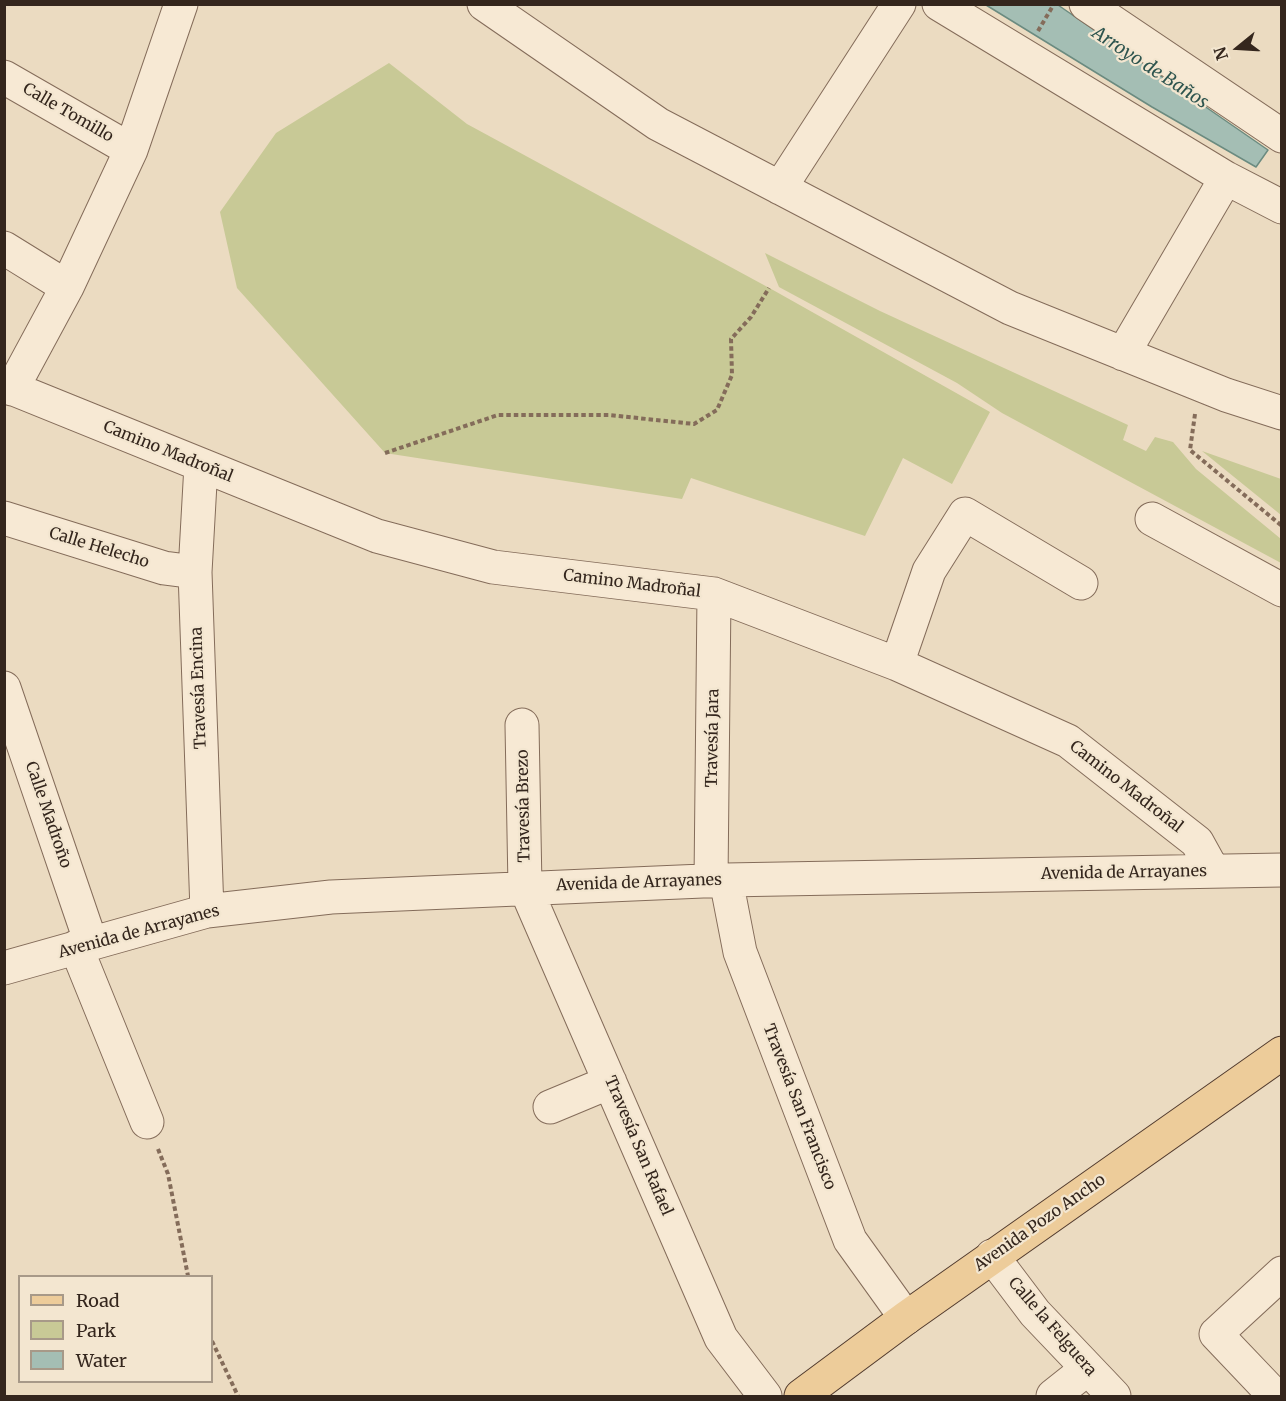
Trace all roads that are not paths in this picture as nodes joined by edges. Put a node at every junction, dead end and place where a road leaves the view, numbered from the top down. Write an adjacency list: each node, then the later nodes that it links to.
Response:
1 (181, 4): 8 (street)
2 (484, 4): 10 (street)
3 (899, 4): 10 (street)
4 (939, 4): 9 (street)
5 (1095, 7): 7 (street)
6 (4, 77): 8 (street, Calle Tomillo)
7 (1281, 135)
8 (131, 150): 13 (street)
9 (1226, 178): 11 (street); 14 (street)
10 (780, 188): 14 (street)
11 (1281, 207)
12 (4, 248): 13 (street)
13 (67, 287): 15 (street)
14 (1123, 354): 16 (street)
15 (8, 387): 17 (street, Camino Madroñal)
16 (1281, 413)
17 (201, 465): 20 (street, Travesía Encina); 23 (street, Camino Madroñal)
18 (4, 518): 20 (street, Calle Helecho)
19 (1152, 519): 22 (street)
20 (195, 572): 31 (street, Travesía Encina)
21 (1081, 583): 24 (street)
22 (1281, 590)
23 (714, 594): 24 (street, Camino Madroñal); 29 (street, Travesía Jara)
24 (897, 664): 28 (street, Camino Madroñal)
25 (4, 688): 32 (street, Calle Madroño)
26 (522, 725): 30 (street, Travesía Brezo)
27 (1281, 870): 28 (street, Avenida de Arrayanes)
28 (1213, 871): 29 (street, Avenida de Arrayanes)
29 (719, 880): 30 (street, Avenida de Arrayanes); 40 (street, Travesía San Francisco)
30 (525, 887): 31 (street, Avenida de Arrayanes); 35 (street, Travesía San Rafael)
31 (207, 911): 32 (street, Avenida de Arrayanes)
32 (83, 945): 33 (street, Avenida de Arrayanes); 37 (street, Calle Madroño)
33 (4, 968)
34 (1281, 1053): 38 (main road, Avenida Pozo Ancho)
35 (610, 1082): 36 (street); 42 (street, Travesía San Rafael)
36 (550, 1107)
37 (147, 1122)
38 (992, 1256): 40 (main road, Avenida Pozo Ancho); 41 (street, Calle la Felguera)
39 (1281, 1273): 46 (street)
40 (906, 1318): 43 (main road, Avenida Pozo Ancho)
41 (1087, 1369): 44 (street); 45 (street, Calle la Felguera)
42 (765, 1396)
43 (801, 1396)
44 (1053, 1396)
45 (1114, 1396)
46 (1275, 1396)

